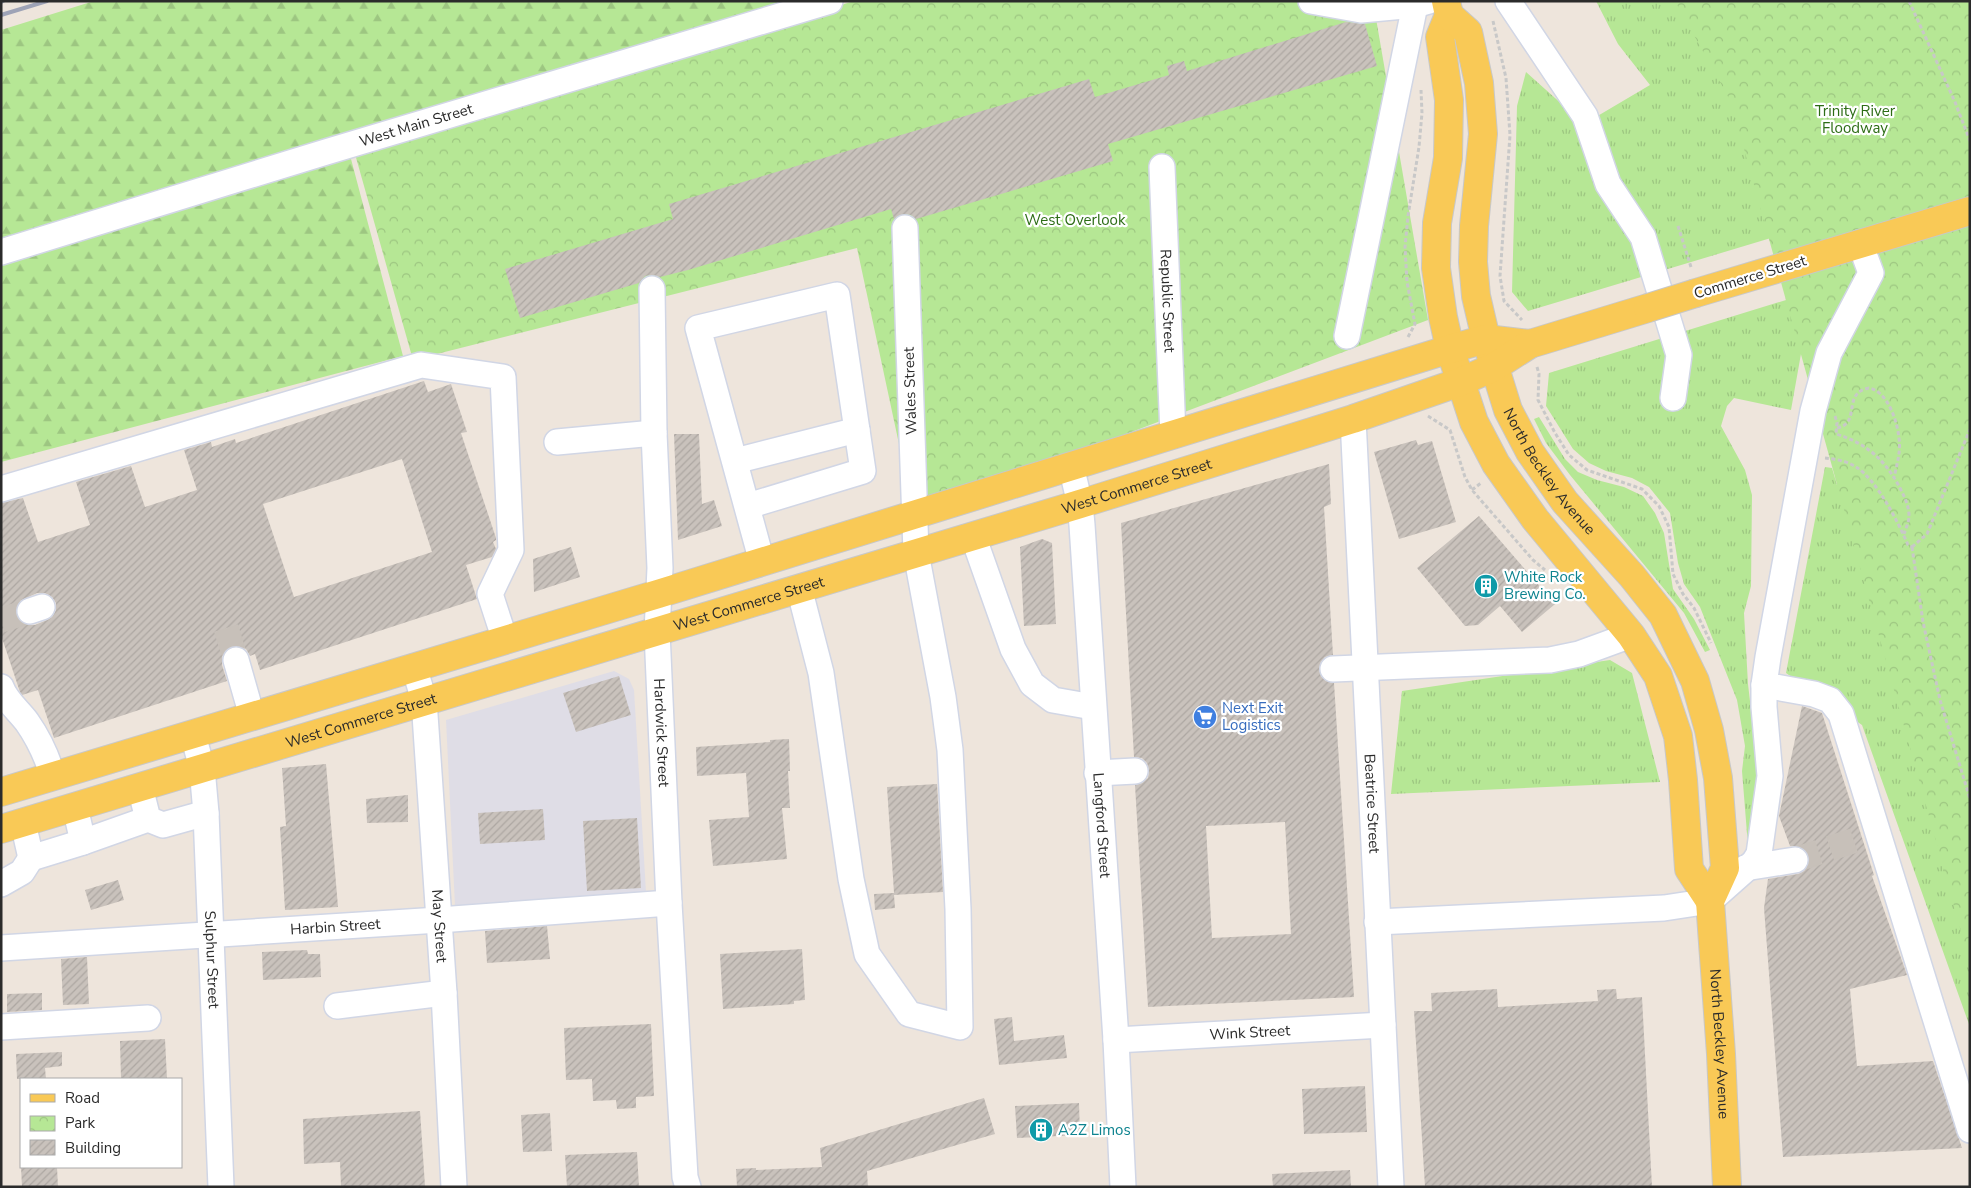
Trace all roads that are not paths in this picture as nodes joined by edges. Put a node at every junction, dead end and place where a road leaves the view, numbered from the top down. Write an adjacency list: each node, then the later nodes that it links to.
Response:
1 (830, 1): 9 (street, West Main Street)
2 (1311, 1): 3 (street)
3 (1435, 6): 11 (street); 12 (main road, North Beckley Avenue); 14 (main road, North Beckley Avenue)
4 (1500, 8): 17 (street)
5 (1162, 167): 21 (street, Republic Street)
6 (1970, 211): 8 (main road, Commerce Street)
7 (905, 228): 28 (street, Wales Street)
8 (1871, 240): 13 (main road, Commerce Street, bridge); 42 (street)
9 (1, 252)
10 (652, 289): 20 (street, Hardwick Street)
11 (1347, 336)
12 (1486, 339): 13 (main road, Commerce Street); 14 (main road); 15 (main road, North Beckley Avenue)
13 (1530, 344): 15 (main road, Commerce Street)
14 (1450, 349): 16 (main road, North Beckley Avenue); 21 (main road)
15 (1494, 367): 16 (main road, West Commerce Street); 34 (main road, North Beckley Avenue)
16 (1460, 382): 18 (main road, West Commerce Street); 36 (main road, North Beckley Avenue)
17 (1674, 398)
18 (1353, 419): 26 (main road, West Commerce Street); 40 (street, Beatrice Street)
19 (857, 430): 23 (street); 23 (street); 27 (street)
20 (654, 433): 22 (street); 33 (street, Hardwick Street)
21 (1173, 434): 24 (main road)
22 (557, 442)
23 (734, 461): 27 (street)
24 (1071, 466): 26 (street, Langford Street); 28 (main road)
25 (1, 489): 37 (street)
26 (1080, 504): 29 (main road, West Commerce Street); 45 (street, Langford Street)
27 (748, 506): 31 (street)
28 (914, 514): 30 (street, Wales Street); 31 (main road)
29 (973, 536): 30 (main road, West Commerce Street); 45 (street)
30 (916, 553): 32 (main road, West Commerce Street); 32 (street, Wales Street)
31 (762, 562): 33 (main road)
32 (799, 588): 35 (main road, West Commerce Street)
33 (658, 594): 35 (street, Hardwick Street); 37 (main road)
34 (1663, 615): 36 (main road); 63 (main road, North Beckley Avenue)
35 (657, 632): 44 (main road, West Commerce Street); 64 (street, Hardwick Street)
36 (1631, 635): 40 (street); 63 (main road, North Beckley Avenue)
37 (504, 640): 39 (main road)
38 (236, 660): 46 (street)
39 (414, 668): 44 (street, May Street); 46 (main road)
40 (1364, 668): 41 (street); 66 (street, Beatrice Street)
41 (1333, 669)
42 (1764, 685): 61 (street); 75 (street)
43 (1, 687): 51 (street)
44 (424, 700): 48 (main road, West Commerce Street); 65 (street, May Street)
45 (1093, 707): 50 (street, Langford Street)
46 (252, 716): 47 (main road)
47 (193, 735): 48 (street, Sulphur Street); 51 (main road)
48 (202, 768): 52 (main road, West Commerce Street); 55 (street, Sulphur Street)
49 (1135, 771): 50 (street)
50 (1097, 773): 74 (street, Langford Street)
51 (53, 776): 53 (main road)
52 (140, 787): 54 (main road, West Commerce Street); 56 (street)
53 (1, 792)
54 (75, 807): 57 (main road, West Commerce Street); 58 (street)
55 (206, 813): 56 (street); 67 (street, Sulphur Street)
56 (148, 819): 58 (street)
57 (12, 826): 59 (street)
58 (83, 842): 59 (street)
59 (31, 858): 62 (street)
60 (1795, 860): 61 (street)
61 (1745, 868): 63 (street)
62 (1, 884)
63 (1710, 901): 66 (street); 81 (main road, North Beckley Avenue)
64 (669, 902): 65 (street, Harbin Street); 76 (street, Hardwick Street)
65 (439, 920): 67 (street, Harbin Street); 69 (street, May Street)
66 (1377, 922): 72 (street, Beatrice Street)
67 (210, 934): 68 (street, Harbin Street); 77 (street, Sulphur Street)
68 (1, 948)
69 (444, 993): 70 (street); 78 (street, May Street)
70 (337, 1006)
71 (148, 1018): 73 (street)
72 (1383, 1025): 74 (street, Wink Street); 80 (street, Beatrice Street)
73 (1, 1027)
74 (1116, 1040): 79 (street, Langford Street)
75 (1970, 1130)
76 (685, 1184)
77 (221, 1187)
78 (454, 1187)
79 (1123, 1187)
80 (1391, 1187)
81 (1727, 1187)

